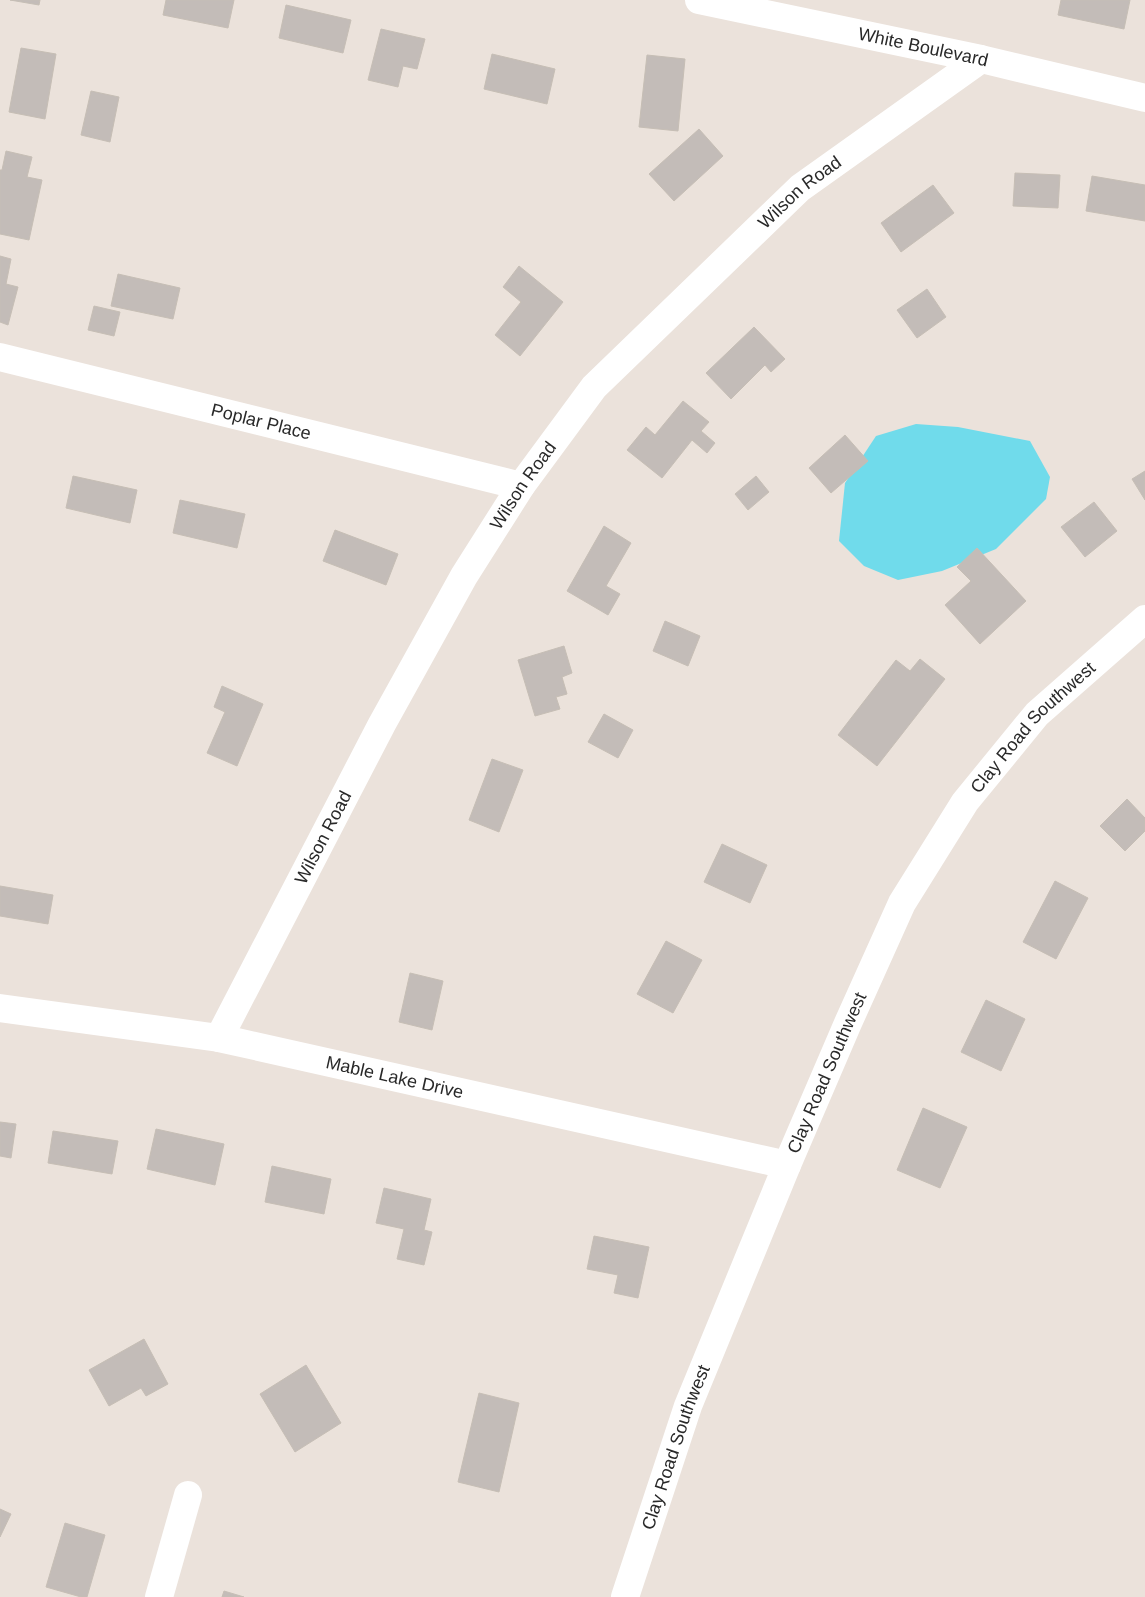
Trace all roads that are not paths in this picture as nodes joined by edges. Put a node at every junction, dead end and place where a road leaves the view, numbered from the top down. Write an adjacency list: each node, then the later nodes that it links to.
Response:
1 (699, 0): 2 (street, White Boulevard)
2 (981, 59): 3 (street, White Boulevard); 5 (street, Wilson Road)
3 (1145, 98)
4 (0, 357): 5 (street, Poplar Place)
5 (521, 486): 8 (street, Wilson Road)
6 (1145, 619): 9 (street, Clay Road Southwest)
7 (0, 1008): 8 (street, Mable Lake Drive)
8 (219, 1038): 9 (street, Mable Lake Drive)
9 (787, 1165): 12 (street, Clay Road Southwest)
10 (188, 1495): 11 (street)
11 (159, 1597)
12 (625, 1597)

